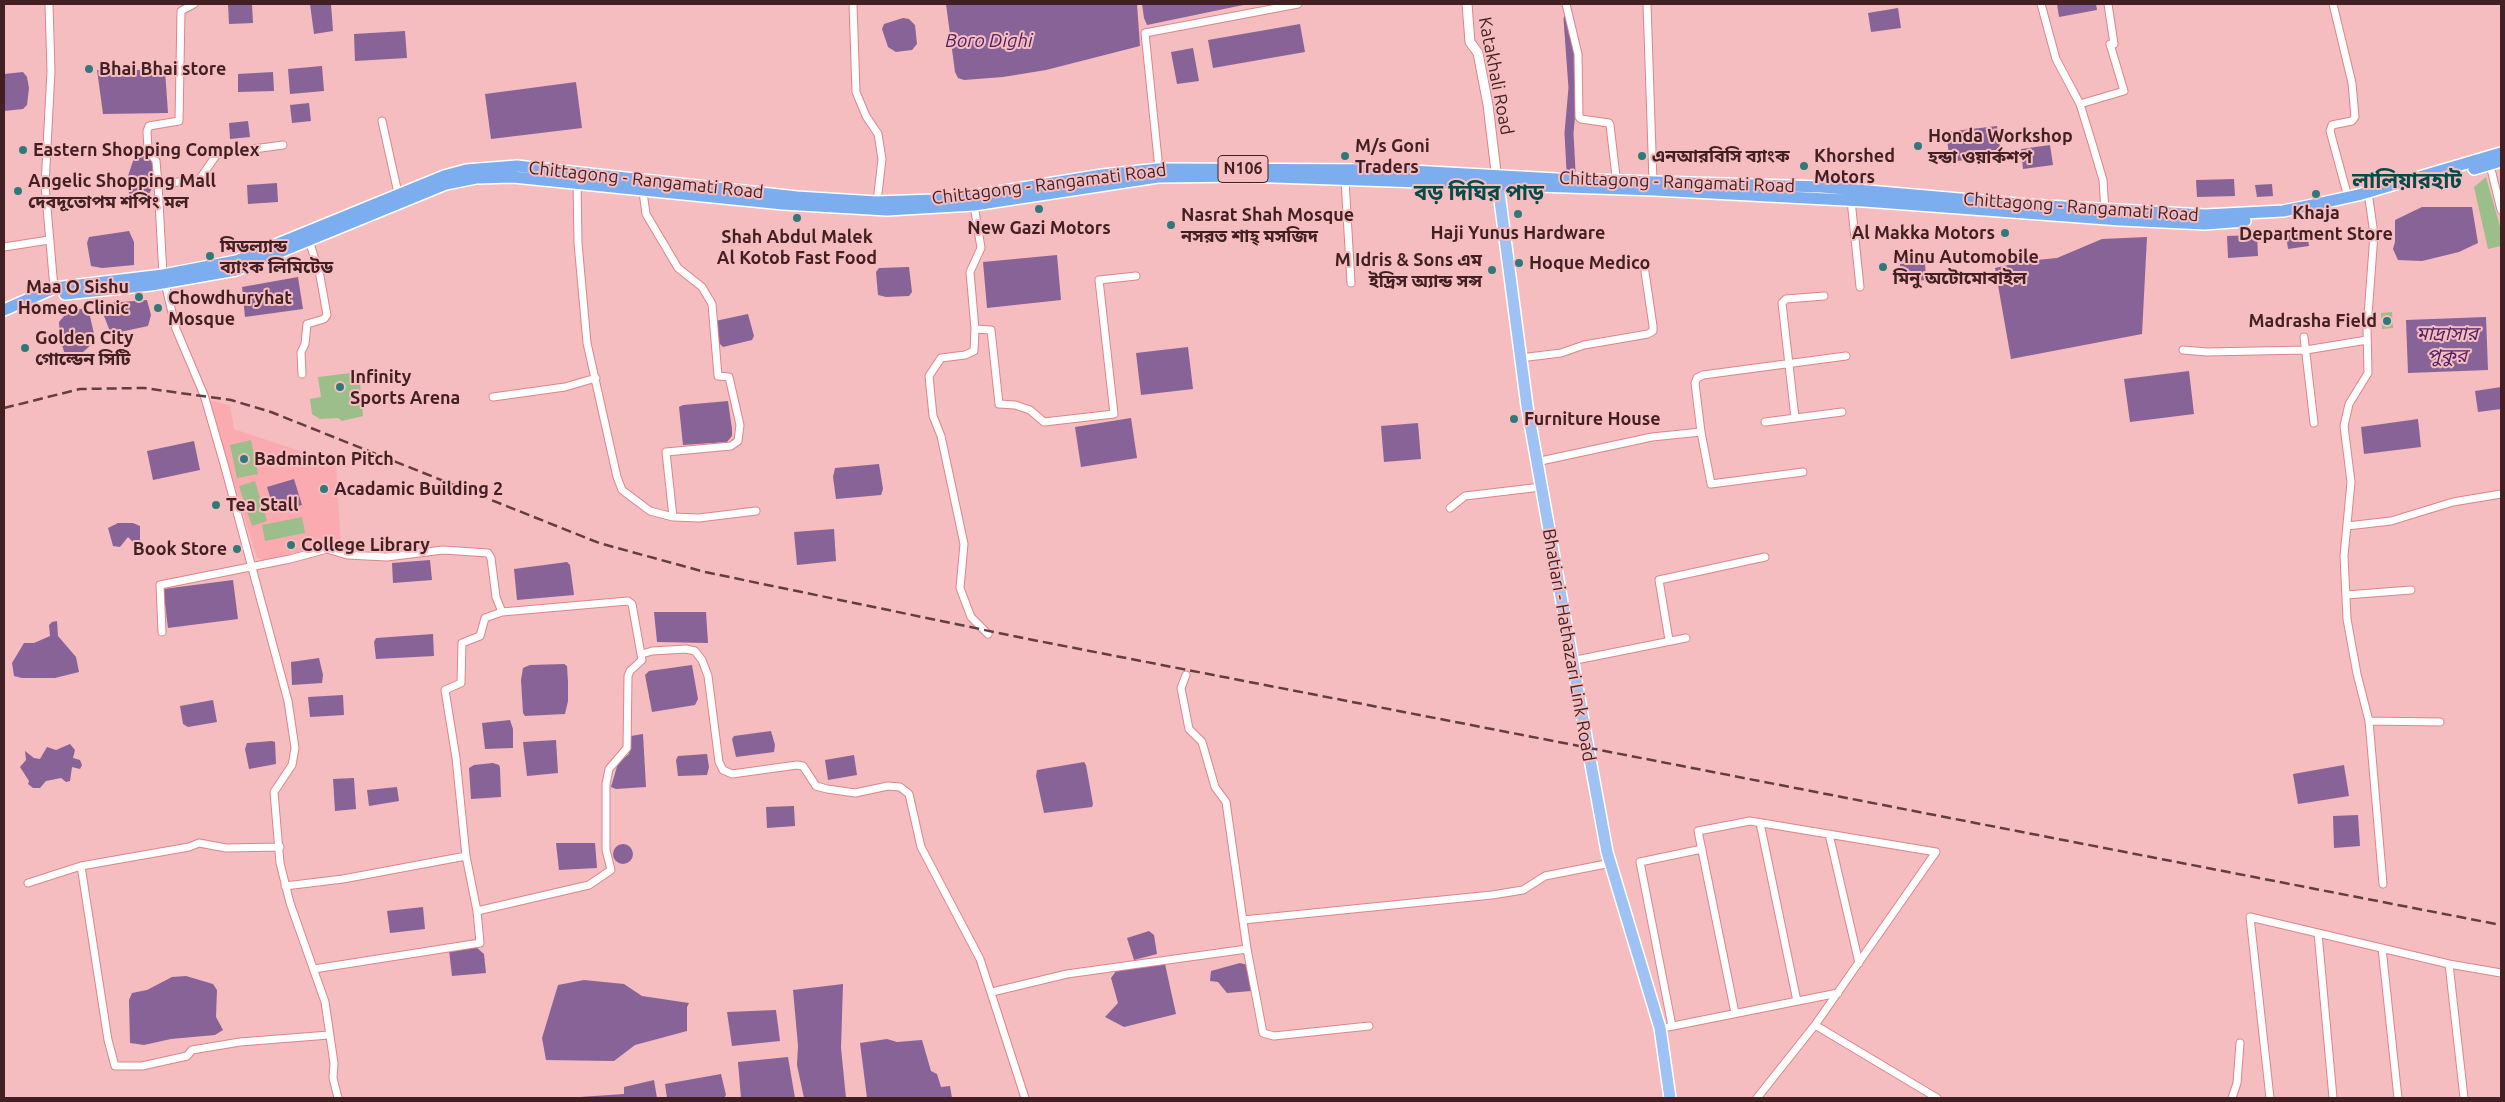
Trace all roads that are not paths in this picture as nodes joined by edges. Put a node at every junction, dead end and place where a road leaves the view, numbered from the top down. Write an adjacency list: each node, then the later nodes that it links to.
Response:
1 (49, 4): 33 (street)
2 (194, 4): 23 (street)
3 (853, 4): 29 (street)
4 (1298, 4): 17 (street)
5 (1467, 4): 21 (street, Katakhali Road)
6 (1566, 4): 24 (street)
7 (1647, 4): 22 (street)
8 (2041, 4): 11 (street)
9 (2108, 4): 11 (street)
10 (2333, 4): 27 (street)
11 (2080, 104): 32 (street)
12 (382, 122): 26 (street)
13 (283, 145): 23 (street)
14 (2501, 153): 27 (highway, Chittagong - Rangamati Road / N106)
15 (2501, 161): 16 (highway, Chittagong - Rangamati Road / N106)
16 (2490, 165): 27 (highway, Chittagong - Rangamati Road / N106); 31 (street)
17 (1159, 169): 21 (highway, Chittagong - Rangamati Road / N106); 29 (highway, Chittagong - Rangamati Road / N106)
18 (476, 174): 19 (highway, Chittagong - Rangamati Road / N106); 26 (highway, Chittagong - Rangamati Road / N106); 34 (highway, Chittagong - Rangamati Road / N106)
19 (577, 177): 25 (highway, Chittagong - Rangamati Road / N106); 29 (highway, Chittagong - Rangamati Road / N106); 54 (street)
20 (1344, 180): 21 (highway, Chittagong - Rangamati Road / N106); 30 (highway, Chittagong - Rangamati Road / N106); 39 (street)
21 (1498, 180): 24 (highway, Chittagong - Rangamati Road / N106); 51 (main road, Bhatiari - Hathazari Link Road)
22 (1653, 181): 24 (highway, Chittagong - Rangamati Road / N106); 32 (highway, Chittagong - Rangamati Road / N106)
23 (158, 184): 38 (street)
24 (1617, 185): 28 (highway, Chittagong - Rangamati Road / N106)
25 (643, 192): 30 (highway, Chittagong - Rangamati Road / N106); 67 (street)
26 (398, 193): 38 (highway, Chittagong - Rangamati Road / N106)
27 (2359, 198): 32 (highway, Chittagong - Rangamati Road / N106); 47 (street)
28 (1851, 200): 32 (highway, Chittagong - Rangamati Road / N106); 40 (street)
29 (877, 202)
30 (974, 205): 45 (street)
31 (2501, 210)
32 (2105, 214)
33 (49, 240): 35 (street); 41 (street)
34 (309, 240): 38 (highway, Chittagong - Rangamati Road / N106); 53 (street)
35 (4, 247)
36 (1645, 272): 51 (street)
37 (1136, 276): 45 (street)
38 (163, 279): 41 (highway, Chittagong - Rangamati Road / N106); 44 (highway, Chittagong - Rangamati Road / N106); 70 (street)
39 (1351, 283)
40 (1860, 287)
41 (54, 288): 43 (highway, Chittagong - Rangamati Road / N106)
42 (1824, 296): 52 (street)
43 (4, 310)
44 (4, 317)
45 (975, 328): 75 (street)
46 (2304, 337): 49 (street)
47 (2367, 340): 49 (street); 68 (street)
48 (2183, 350): 49 (street)
49 (2306, 350): 59 (street)
50 (1846, 356): 52 (street)
51 (1520, 358): 61 (main road, Bhatiari - Hathazari Link Road)
52 (1788, 363): 57 (street); 60 (street)
53 (302, 374)
54 (596, 378): 55 (street); 67 (street)
55 (493, 397)
56 (1842, 412): 57 (street)
57 (1795, 418): 58 (street)
58 (1765, 422)
59 (2314, 423)
60 (1701, 432): 61 (street); 62 (street)
61 (1536, 462): 63 (main road, Bhatiari - Hathazari Link Road)
62 (1803, 472)
63 (1541, 487): 65 (street); 79 (main road, Bhatiari - Hathazari Link Road)
64 (2501, 494): 68 (street)
65 (1450, 508)
66 (756, 511): 67 (street)
67 (673, 517)
68 (2347, 526): 72 (street)
69 (1766, 557): 77 (street)
70 (252, 567): 73 (street); 74 (street); 85 (street)
71 (2412, 590): 72 (street)
72 (2346, 595): 81 (street)
73 (502, 612): 78 (street); 87 (street)
74 (162, 632)
75 (988, 634)
76 (1686, 638): 77 (street)
77 (1669, 640): 79 (street)
78 (642, 654): 93 (street); 102 (street)
79 (1571, 661): 88 (main road, Bhatiari - Hathazari Link Road)
80 (1186, 675): 94 (street)
81 (2369, 721): 82 (street); 91 (street)
82 (2440, 722)
83 (1760, 823): 84 (street); 86 (street); 104 (street)
84 (1829, 834): 98 (street); 98 (street)
85 (280, 847): 89 (street); 92 (street)
86 (1702, 849): 105 (street); 108 (street)
87 (466, 856): 92 (street); 93 (street)
88 (1611, 863): 94 (street); 108 (main road, Bhatiari - Hathazari Link Road)
89 (82, 866): 90 (street); 109 (street)
90 (28, 883)
91 (2383, 884)
92 (285, 886): 100 (street)
93 (477, 911): 100 (street)
94 (1243, 920): 97 (street)
95 (2318, 933): 96 (street); 117 (street); 118 (street)
96 (2382, 948): 99 (street); 119 (street)
97 (1247, 949): 102 (street); 107 (street)
98 (1859, 963): 103 (street)
99 (2449, 964): 101 (street); 120 (street)
100 (314, 970): 109 (street)
101 (2501, 973)
102 (992, 992): 112 (street)
103 (1838, 993): 104 (street); 106 (street)
104 (1798, 1001): 105 (street)
105 (1735, 1013): 108 (street)
106 (1815, 1025): 114 (street); 115 (street)
107 (1369, 1026)
108 (1666, 1027): 113 (main road, Bhatiari - Hathazari Link Road)
109 (329, 1035): 111 (street)
110 (2240, 1043): 116 (street)
111 (338, 1098)
112 (1025, 1098)
113 (1670, 1098)
114 (1757, 1098)
115 (1937, 1098)
116 (2232, 1098)
117 (2270, 1098)
118 (2333, 1098)
119 (2398, 1098)
120 (2464, 1098)

